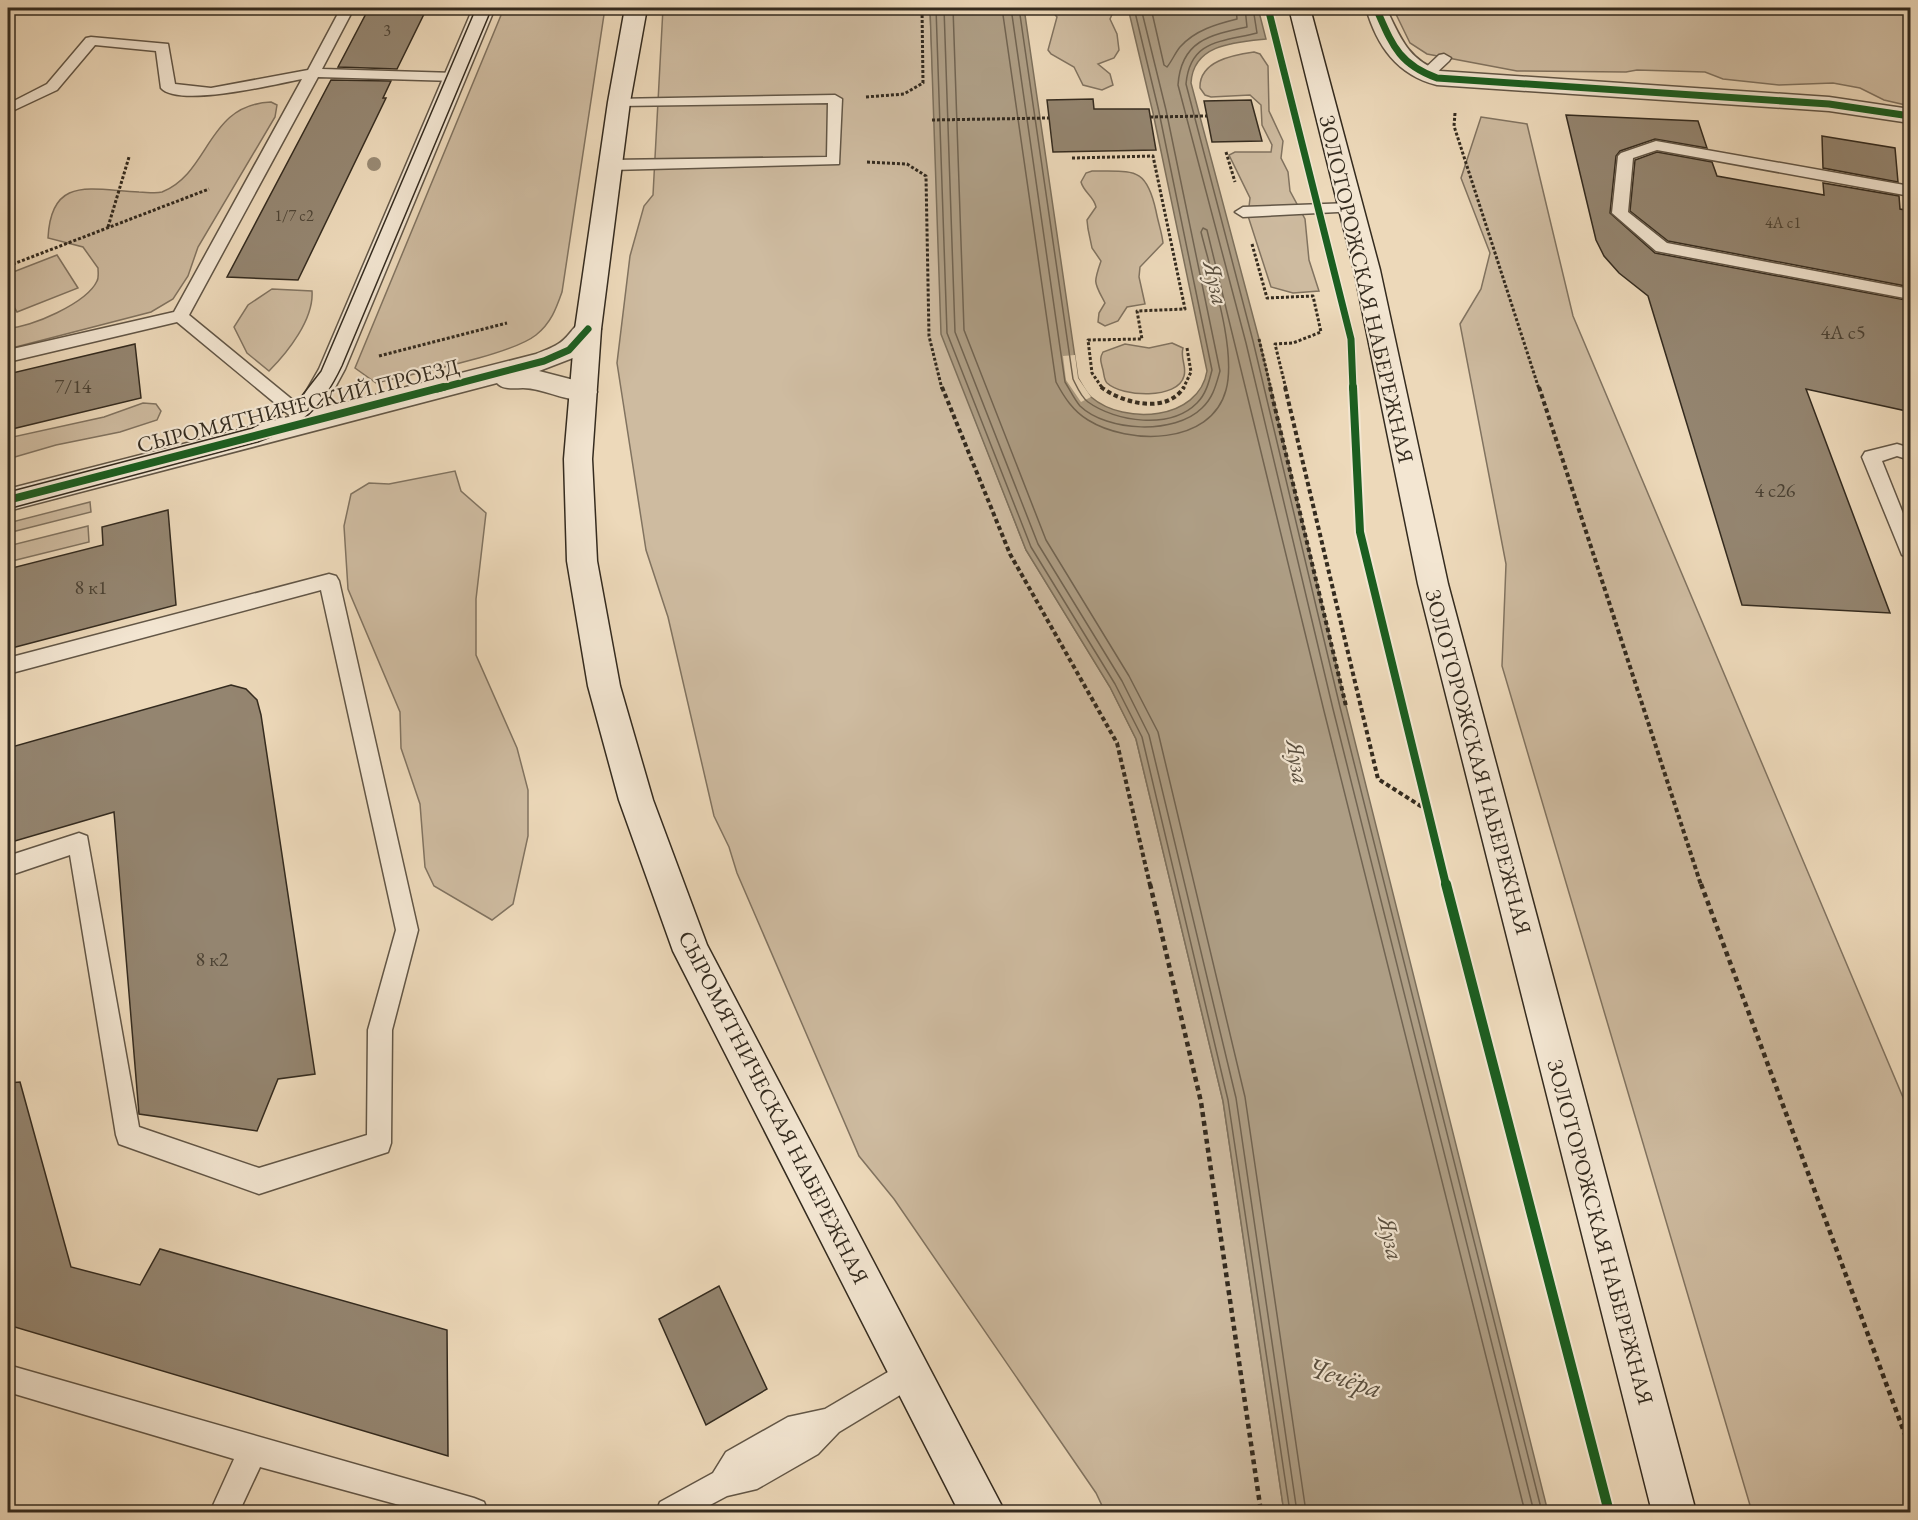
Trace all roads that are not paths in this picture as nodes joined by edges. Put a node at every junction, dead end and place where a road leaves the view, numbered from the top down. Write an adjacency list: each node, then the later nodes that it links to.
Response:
1 (348, 8): 7 (lane)
2 (484, 8): 9 (main road)
3 (636, 8): 10 (main road, СЫРОМЯТНИЧЕСКАЯ НАБЕРЕЖНАЯ)
4 (1299, 8): 15 (main road, ЗОЛОТОРОЖСКАЯ НАБЕРЕЖНАЯ)
5 (1376, 8): 8 (main road)
6 (1444, 58): 8 (lane)
7 (313, 73): 9 (lane); 11 (lane); 18 (lane)
8 (1426, 75): 12 (main road)
9 (455, 77): 23 (main road)
10 (619, 102): 13 (main road, СЫРОМЯТНИЧЕСКАЯ НАБЕРЕЖНАЯ); 13 (lane)
11 (8, 109)
12 (1911, 117)
13 (611, 165): 19 (main road, СЫРОМЯТНИЧЕСКАЯ НАБЕРЕЖНАЯ)
14 (1911, 191): 17 (lane)
15 (1351, 208): 16 (lane); 36 (main road, ЗОЛОТОРОЖСКАЯ НАБЕРЕЖНАЯ)
16 (1243, 212)
17 (1911, 294)
18 (180, 316): 20 (lane); 23 (lane)
19 (588, 329): 21 (main road, СЫРОМЯТНИЧЕСКИЙ ПРОЕЗД); 22 (main road, СЫРОМЯТНИЧЕСКАЯ НАБЕРЕЖНАЯ)
20 (8, 356)
21 (476, 379): 22 (main road, СЫРОМЯТНИЧЕСКИЙ ПРОЕЗД); 23 (main road, СЫРОМЯТНИЧЕСКИЙ ПРОЕЗД)
22 (583, 392): 29 (main road, СЫРОМЯТНИЧЕСКАЯ НАБЕРЕЖНАЯ)
23 (303, 421): 25 (main road, СЫРОМЯТНИЧЕСКИЙ ПРОЕЗД)
24 (1911, 454): 26 (lane)
25 (8, 500)
26 (1909, 550)
27 (8, 666): 28 (lane)
28 (8, 866)
29 (910, 1373): 34 (lane); 35 (main road, СЫРОМЯТНИЧЕСКАЯ НАБЕРЕЖНАЯ)
30 (8, 1379): 31 (lane)
31 (254, 1451): 32 (lane); 33 (lane)
32 (224, 1512)
33 (474, 1512)
34 (670, 1512)
35 (983, 1512)
36 (1674, 1512)

